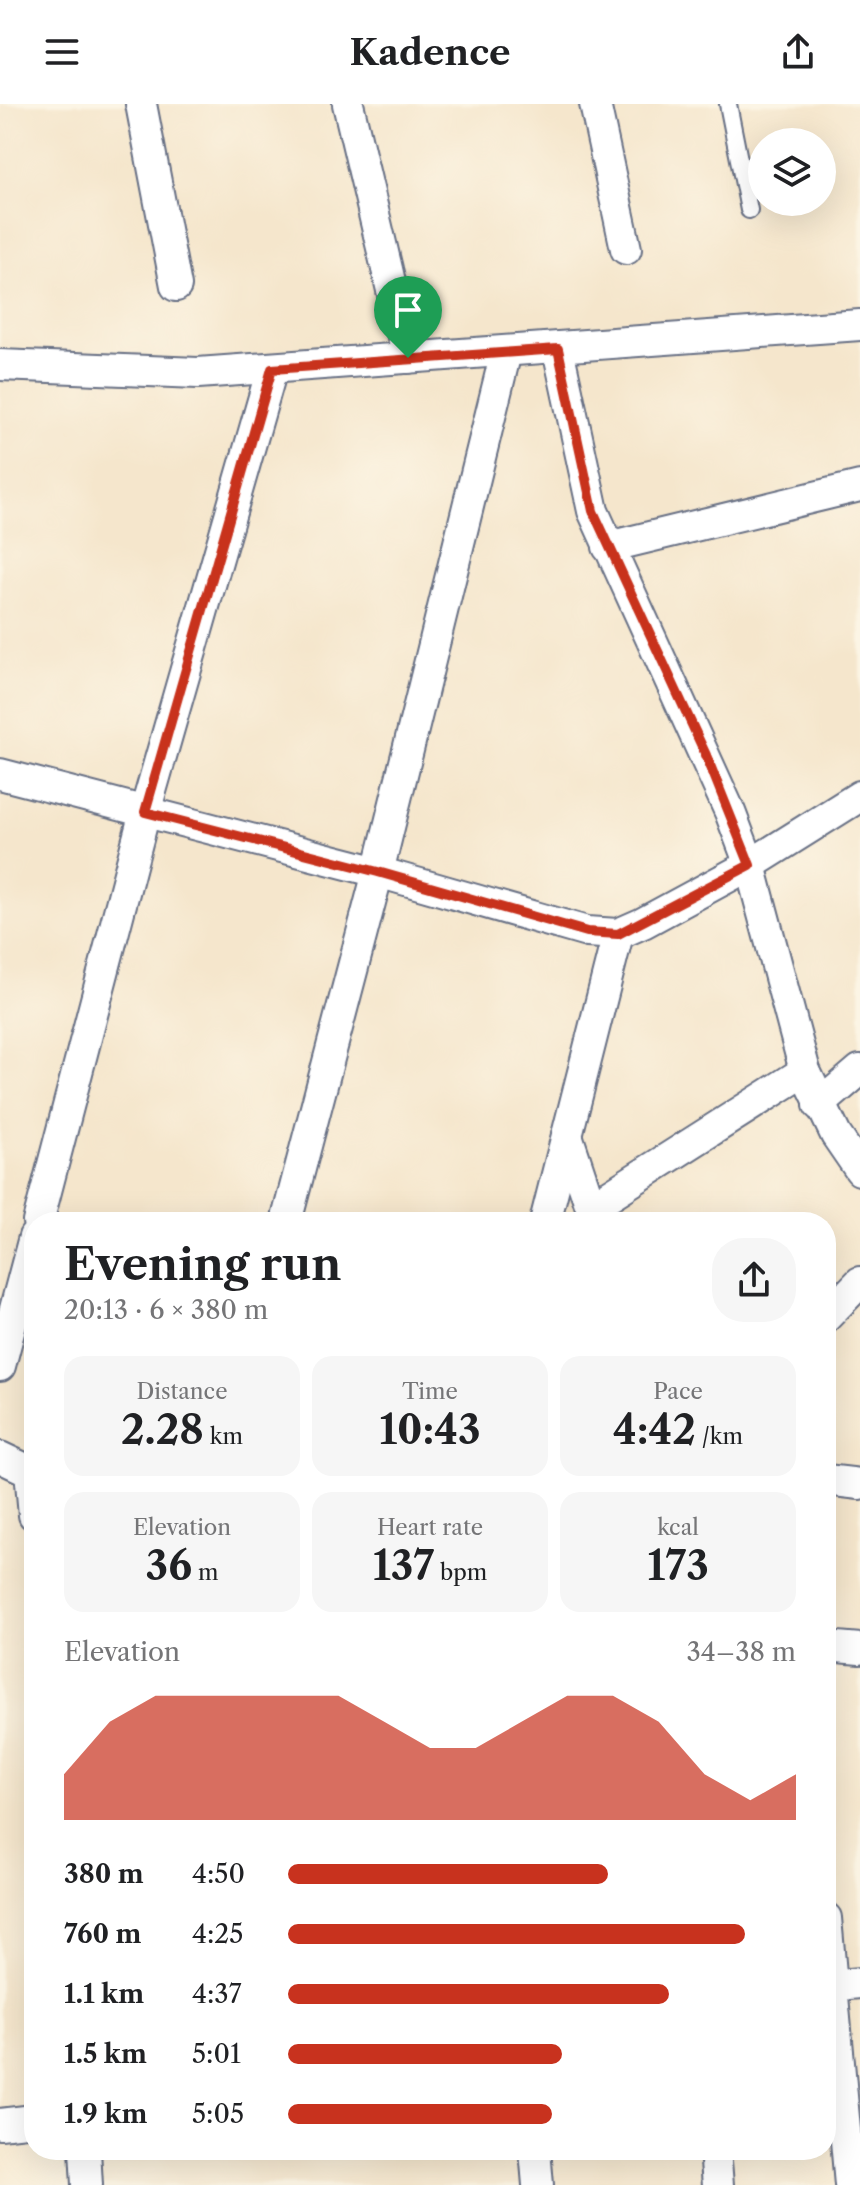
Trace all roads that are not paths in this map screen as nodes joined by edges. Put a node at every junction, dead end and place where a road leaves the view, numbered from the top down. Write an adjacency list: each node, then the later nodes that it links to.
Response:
1 (141, 104): 7 (street)
2 (348, 104): 11 (street)
3 (595, 104): 6 (street)
4 (728, 104): 5 (lane)
5 (748, 205)
6 (626, 249)
7 (176, 286)
8 (860, 325): 9 (street)
9 (558, 349): 10 (street); 15 (street)
10 (506, 352): 11 (street); 20 (street)
11 (408, 358): 12 (street)
12 (272, 369): 13 (street); 18 (street)
13 (2, 373)
14 (860, 486): 15 (street)
15 (608, 547): 19 (street)
16 (0, 774): 18 (street)
17 (860, 796): 19 (street)
18 (145, 812): 20 (street); 27 (street)
19 (750, 865): 21 (street); 23 (street)
20 (378, 872): 21 (street); 28 (street)
21 (618, 934): 25 (street)
22 (860, 1070): 24 (street)
23 (805, 1071): 24 (street); 31 (street)
24 (819, 1105): 26 (street)
25 (567, 1135): 29 (street); 30 (street)
26 (860, 1170)
27 (41, 1212)
28 (289, 1212)
29 (548, 1212)
30 (593, 1212)
31 (598, 1212)
32 (24, 1275): 37 (street)
33 (860, 1282): 34 (street)
34 (836, 1307)
35 (836, 1317): 36 (street)
36 (860, 1318)
37 (0, 1366)
38 (0, 1457): 39 (street)
39 (24, 1468)
40 (836, 1481): 41 (street)
41 (860, 1484)
42 (836, 1647): 43 (street)
43 (860, 1649)
44 (839, 1985): 53 (street)
45 (24, 2121): 46 (street)
46 (0, 2124)
47 (86, 2160): 50 (street)
48 (536, 2160): 51 (street)
49 (716, 2160): 52 (street)
50 (87, 2185)
51 (538, 2185)
52 (718, 2185)
53 (850, 2185)

